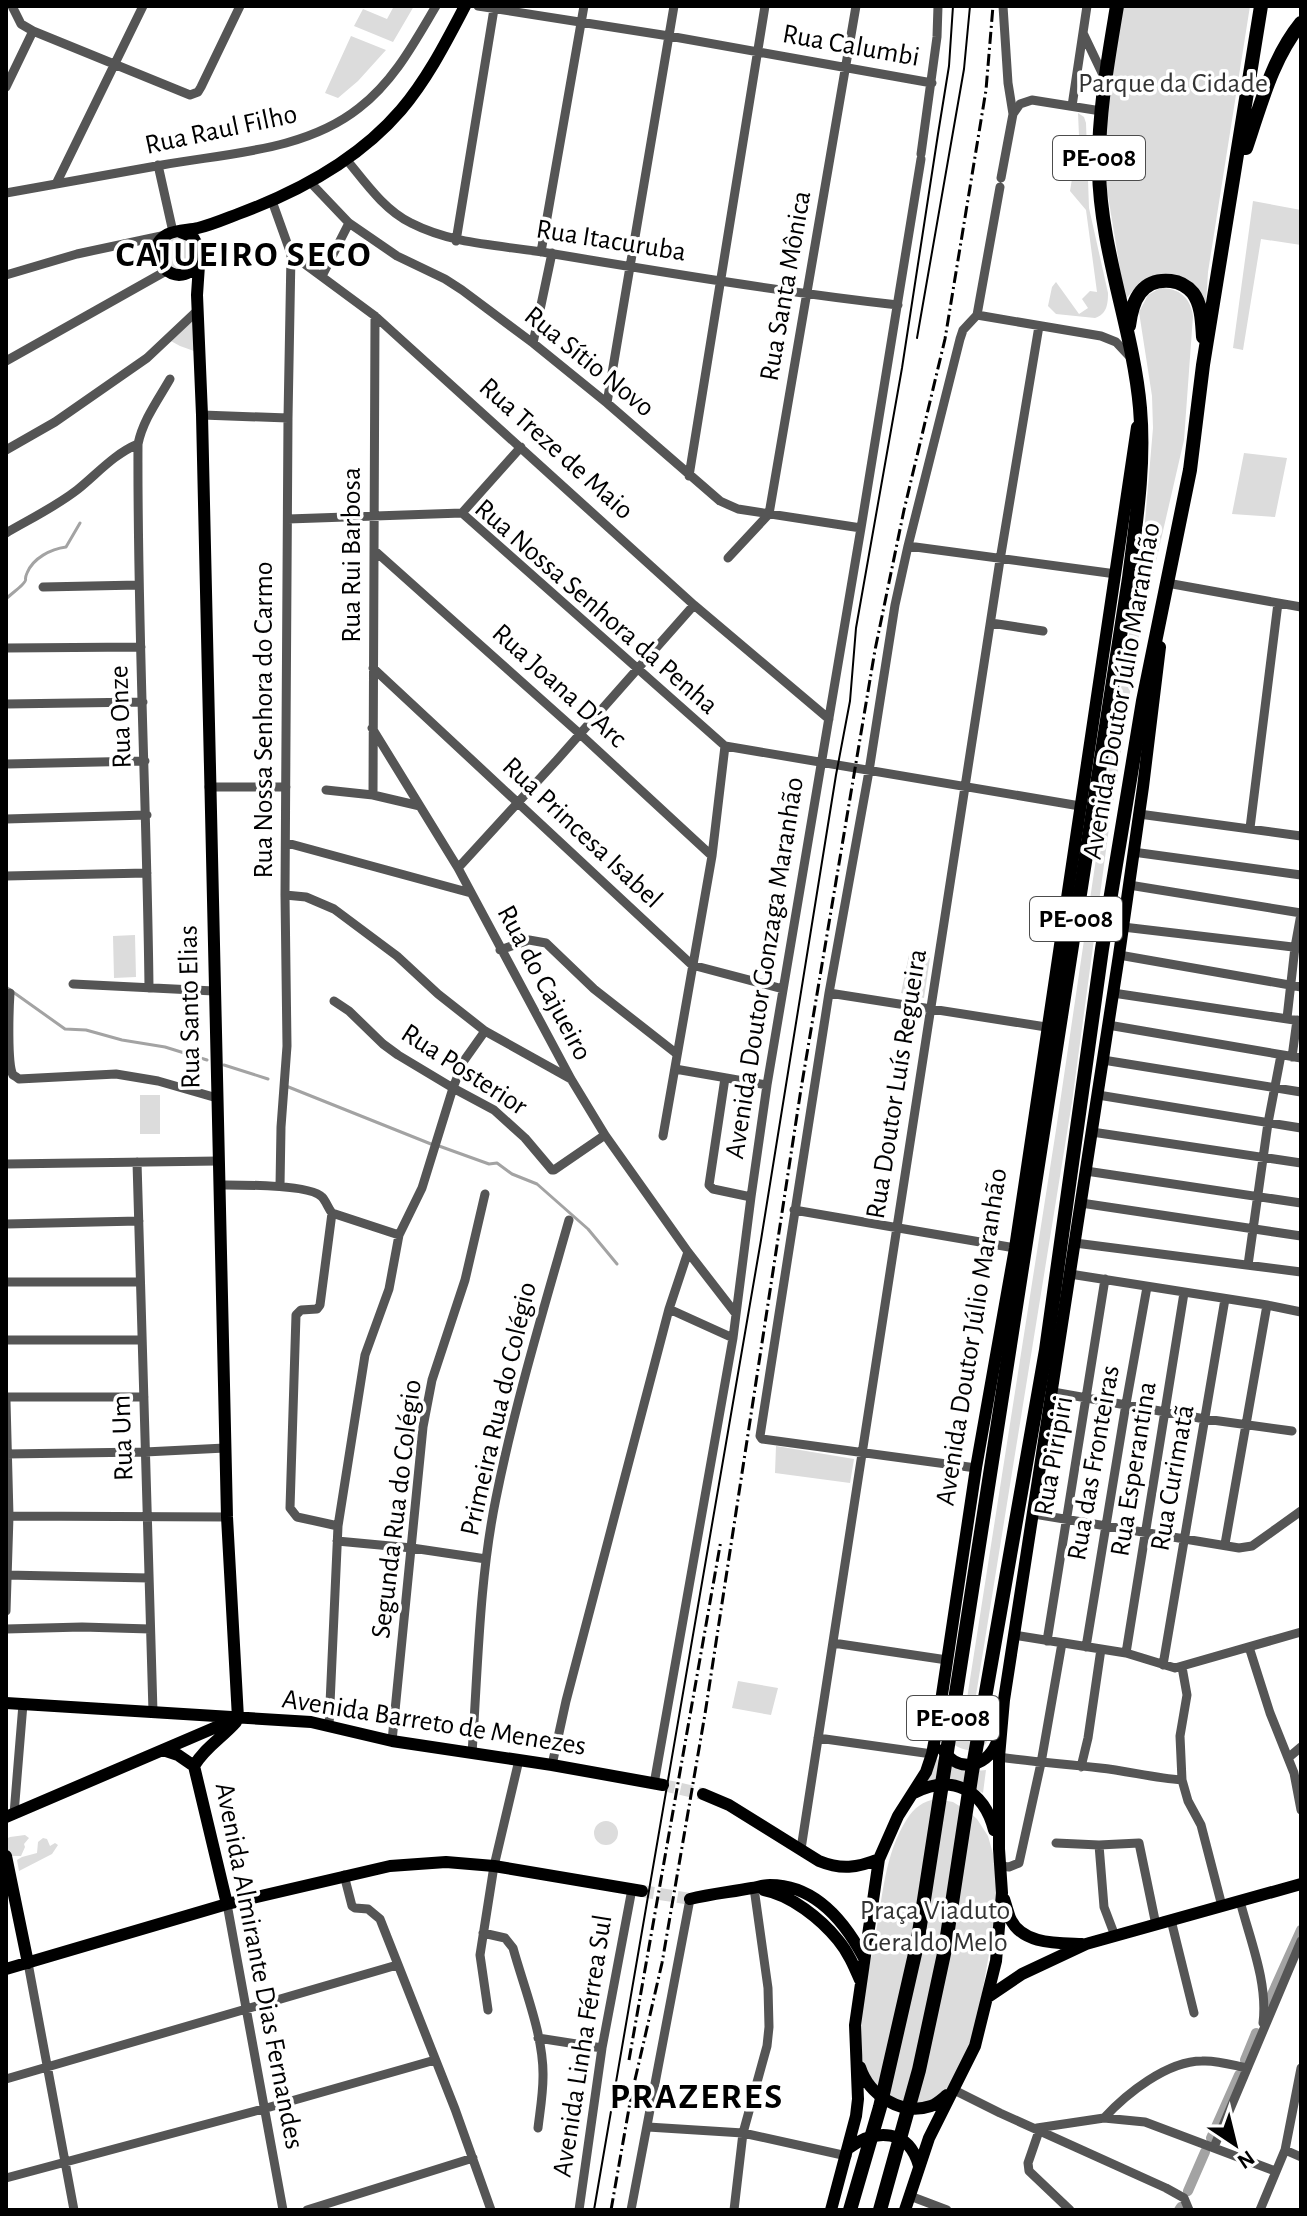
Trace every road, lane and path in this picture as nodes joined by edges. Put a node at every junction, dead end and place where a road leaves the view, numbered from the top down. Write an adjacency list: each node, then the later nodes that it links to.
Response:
1 (12, 6): 19 (street)
2 (143, 6): 23 (street)
3 (240, 6): 23 (street)
4 (436, 6): 32 (street, Rua Raul Filho)
5 (465, 6): 31 (main road)
6 (478, 6): 16 (street, Rua Calumbi)
7 (584, 6): 17 (street)
8 (674, 6): 21 (street)
9 (765, 6): 22 (street)
10 (856, 6): 24 (street, Rua Santa Mônica)
11 (938, 6): 26 (street, Avenida Doutor Gonzaga Maranhão)
12 (1003, 6): 30 (street)
13 (1087, 6): 20 (street)
14 (1117, 6): 25 (highway, Avenida Doutor Júlio Maranhão / PE-008)
15 (1261, 6): 35 (highway, Avenida Doutor Júlio Maranhão / PE-008)
16 (494, 9): 17 (street, Rua Calumbi); 41 (street)
17 (581, 23): 21 (street, Rua Calumbi); 42 (street)
18 (1301, 23): 35 (highway)
19 (33, 31): 23 (street); 27 (street)
20 (1083, 33): 25 (street); 28 (street)
21 (669, 36): 22 (street, Rua Calumbi); 45 (street)
22 (757, 52): 24 (street, Rua Calumbi); 49 (street)
23 (116, 64): 34 (street)
24 (846, 68): 26 (street, Rua Calumbi); 51 (street, Rua Santa Mônica)
25 (1106, 81): 29 (highway, Avenida Doutor Júlio Maranhão / PE-008)
26 (932, 83): 52 (street, Avenida Doutor Gonzaga Maranhão)
27 (6, 87)
28 (1072, 106): 29 (street); 30 (street)
29 (1101, 111): 57 (highway, Avenida Doutor Júlio Maranhão / PE-008)
30 (1013, 114): 54 (street)
31 (346, 159): 33 (main road); 41 (street, Rua Itacuruba)
32 (158, 165): 34 (street, Rua Raul Filho); 40 (street)
33 (309, 181): 37 (main road); 39 (street, Rua Sítio Novo)
34 (56, 184): 36 (street, Rua Raul Filho)
35 (1234, 186): 61 (highway, Avenida Doutor Júlio Maranhão / PE-008)
36 (6, 193)
37 (272, 201): 38 (main road); 44 (street)
38 (214, 223): 40 (main road); 43 (main road)
39 (349, 223): 48 (street); 58 (street, Rua Sítio Novo)
40 (173, 233): 43 (main road); 46 (main road); 47 (street)
41 (456, 241): 42 (street, Rua Itacuruba)
42 (547, 252): 45 (street, Rua Itacuruba); 58 (street)
43 (200, 253): 46 (main road); 50 (main road, Rua Santo Elias)
44 (291, 254): 48 (street, Rua Treze de Maio); 66 (street, Rua Nossa Senhora do Carmo)
45 (630, 267): 49 (street, Rua Itacuruba); 63 (street)
46 (169, 273): 50 (main road); 59 (street)
47 (6, 275)
48 (322, 276): 55 (street, Rua Treze de Maio)
49 (720, 281): 51 (street, Rua Itacuruba); 70 (street)
50 (197, 295): 53 (main road, Rua Santo Elias)
51 (808, 295): 52 (street, Rua Itacuruba); 72 (street, Rua Santa Mônica)
52 (898, 305): 75 (street, Avenida Doutor Gonzaga Maranhão)
53 (198, 310): 65 (main road, Rua Santo Elias); 69 (street)
54 (977, 315): 56 (street); 77 (street)
55 (375, 316): 68 (street, Rua Treze de Maio); 73 (street, Rua Rui Barbosa)
56 (1039, 326): 60 (street); 80 (street, Rua Doutor Luís Regueira)
57 (1129, 338): 60 (highway, Avenida Doutor Júlio Maranhão / PE-008); 61 (highway)
58 (533, 343): 63 (street, Rua Sítio Novo)
59 (6, 361)
60 (1133, 361): 64 (highway, Avenida Doutor Júlio Maranhão / PE-008)
61 (1203, 365): 84 (highway, Avenida Doutor Júlio Maranhão / PE-008)
62 (170, 379): 67 (street)
63 (607, 403): 70 (street, Rua Sítio Novo)
64 (1140, 408): 81 (main road, Avenida Doutor Júlio Maranhão); 345 (highway, Avenida Doutor Júlio Maranhão / PE-008)
65 (202, 415): 66 (street); 105 (main road, Rua Santo Elias)
66 (288, 418): 74 (street, Rua Nossa Senhora do Carmo)
67 (138, 444): 76 (street); 82 (street, Rua Onze)
68 (521, 447): 71 (street); 86 (street, Rua Treze de Maio)
69 (6, 450)
70 (689, 476): 72 (street, Rua Sítio Novo)
71 (462, 513): 73 (street, Rua Nossa Senhora da Penha); 93 (street, Rua Nossa Senhora da Penha)
72 (769, 514): 75 (street, Rua Sítio Novo); 79 (street)
73 (374, 516): 74 (street, Rua Nossa Senhora da Penha); 78 (street, Rua Rui Barbosa)
74 (288, 519): 106 (street, Rua Nossa Senhora do Carmo)
75 (861, 528): 96 (street, Avenida Doutor Gonzaga Maranhão)
76 (6, 533)
77 (908, 546): 80 (street); 103 (street)
78 (375, 551): 92 (street, Rua Rui Barbosa); 98 (street, Rua Joana D'Arc)
79 (728, 558)
80 (1000, 560): 81 (street); 88 (street, Rua Doutor Luís Regueira)
81 (1116, 574): 111 (main road, Avenida Doutor Júlio Maranhão)
82 (139, 585): 83 (street); 90 (street, Rua Onze)
83 (43, 587)
84 (1166, 590): 85 (street); 112 (main road); 346 (highway, Avenida Doutor Júlio Maranhão / PE-008)
85 (1278, 603): 87 (street); 115 (street)
86 (694, 605): 93 (street); 96 (street, Rua Treze de Maio)
87 (1301, 607)
88 (991, 623): 89 (street); 104 (street, Rua Doutor Luís Regueira)
89 (1043, 631)
90 (141, 647): 91 (street); 94 (street, Rua Onze)
91 (6, 648)
92 (373, 668): 97 (street, Rua Rui Barbosa); 109 (street, Rua Princesa Isabel)
93 (636, 669): 98 (street); 99 (street, Rua Nossa Senhora da Penha)
94 (143, 702): 95 (street); 100 (street, Rua Onze)
95 (6, 704)
96 (829, 719): 101 (street, Avenida Doutor Gonzaga Maranhão)
97 (372, 728): 108 (street, Rua Rui Barbosa); 110 (street, Rua do Cajueiro)
98 (580, 734): 109 (street); 119 (street, Rua Joana D'Arc)
99 (725, 746): 101 (street, Rua Nossa Senhora da Penha); 119 (street)
100 (145, 761): 102 (street); 113 (street, Rua Onze)
101 (821, 763): 103 (street, Rua Nossa Senhora da Penha); 136 (street, Avenida Doutor Gonzaga Maranhão)
102 (6, 764)
103 (869, 771): 104 (street, Rua Nossa Senhora da Penha); 139 (street)
104 (966, 786): 111 (street, Rua Nossa Senhora da Penha); 142 (street, Rua Doutor Luís Regueira)
105 (209, 787): 106 (street); 137 (main road, Rua Santo Elias)
106 (286, 787): 117 (street, Rua Nossa Senhora do Carmo)
107 (326, 790): 108 (street)
108 (373, 795): 110 (street)
109 (518, 804): 120 (street); 132 (street, Rua Princesa Isabel)
110 (420, 806): 120 (street, Rua do Cajueiro)
111 (1080, 806): 145 (main road, Avenida Doutor Júlio Maranhão)
112 (1139, 814): 115 (street); 118 (main road)
113 (147, 815): 114 (street); 121 (street, Rua Onze)
114 (6, 819)
115 (1250, 828): 116 (street)
116 (1301, 836)
117 (287, 843): 125 (street); 126 (street, Rua Nossa Senhora do Carmo)
118 (1133, 852): 122 (street); 124 (main road)
119 (712, 856): 132 (street)
120 (458, 868): 125 (street, Rua do Cajueiro)
121 (147, 873): 123 (street); 135 (street, Rua Onze)
122 (1301, 875)
123 (6, 876)
124 (1129, 885): 127 (street); 128 (main road)
125 (471, 893): 130 (street, Rua do Cajueiro)
126 (285, 895): 146 (street); 172 (street, Rua Nossa Senhora do Carmo)
127 (1301, 913): 129 (street)
128 (1123, 927): 129 (street); 131 (main road)
129 (1298, 947): 134 (street)
130 (500, 950): 147 (street); 153 (street, Rua do Cajueiro)
131 (1119, 955): 134 (street); 140 (main road)
132 (692, 965): 136 (street, Rua Princesa Isabel); 147 (street)
133 (73, 984): 135 (street)
134 (1296, 986): 143 (street)
135 (149, 988): 137 (street)
136 (783, 989): 154 (street, Avenida Doutor Gonzaga Maranhão)
137 (214, 991): 159 (main road, Rua Santo Elias)
138 (10, 993): 159 (street)
139 (829, 993): 142 (street); 178 (street)
140 (1113, 993): 143 (street); 144 (main road)
141 (334, 1001): 155 (street, Rua Posterior)
142 (932, 1009): 145 (street); 183 (street, Rua Doutor Luís Regueira)
143 (1295, 1019): 149 (street)
144 (1108, 1025): 148 (street); 150 (main road)
145 (1046, 1027): 188 (main road, Avenida Doutor Júlio Maranhão)
146 (485, 1031): 153 (street); 155 (street)
147 (677, 1054): 151 (street)
148 (1281, 1055): 149 (street); 156 (street)
149 (1297, 1058)
150 (1103, 1060): 156 (street); 158 (main road)
151 (675, 1069): 152 (street); 164 (street)
152 (725, 1078): 154 (street); 174 (street)
153 (571, 1079): 163 (street, Rua do Cajueiro)
154 (767, 1085): 174 (street, Avenida Doutor Gonzaga Maranhão)
155 (453, 1088): 163 (street, Rua Posterior); 185 (street)
156 (1275, 1088): 157 (street); 160 (street)
157 (1301, 1092)
158 (1098, 1095): 160 (street); 162 (main road)
159 (217, 1098): 166 (main road, Rua Santo Elias)
160 (1268, 1123): 161 (street); 165 (street)
161 (1301, 1128)
162 (1092, 1132): 165 (street); 170 (main road)
163 (605, 1135): 189 (street, Rua do Cajueiro)
164 (663, 1136)
165 (1264, 1157): 168 (street); 175 (street)
166 (218, 1161): 167 (street); 171 (main road, Rua Santo Elias)
167 (137, 1162): 169 (street); 181 (street, Rua Um)
168 (1301, 1163)
169 (6, 1164)
170 (1086, 1171): 175 (street); 176 (main road)
171 (219, 1185): 172 (street); 215 (main road, Rua Santo Elias)
172 (280, 1186): 179 (street)
173 (485, 1194): 232 (street, Segunda Rua do Colégio)
174 (751, 1197): 202 (street, Avenida Doutor Gonzaga Maranhão)
175 (1257, 1197): 177 (street); 184 (street)
176 (1081, 1203): 184 (street); 187 (main road)
177 (1301, 1203)
178 (794, 1210): 183 (street); 217 (street)
179 (332, 1213): 185 (street); 226 (street)
180 (569, 1220): 233 (street, Primeira Rua do Colégio)
181 (139, 1221): 182 (street); 195 (street, Rua Um)
182 (6, 1224)
183 (896, 1228): 188 (street); 217 (street, Rua Doutor Luís Regueira)
184 (1253, 1228): 186 (street); 190 (street)
185 (399, 1235): 226 (street)
186 (1301, 1236)
187 (1075, 1243): 190 (street); 192 (main road)
188 (1015, 1248): 219 (main road, Avenida Doutor Júlio Maranhão)
189 (688, 1252): 200 (street); 202 (street, Rua do Cajueiro)
190 (1248, 1265): 191 (street)
191 (1301, 1272)
192 (1070, 1274): 193 (street); 206 (main road)
193 (1105, 1279): 196 (street); 208 (street, Rua Piripiri)
194 (6, 1282): 195 (street)
195 (140, 1282): 205 (street, Rua Um)
196 (1147, 1287): 197 (street); 210 (street, Rua das Fronteiras)
197 (1184, 1293): 198 (street); 211 (street, Rua Esperantina)
198 (1225, 1299): 199 (street); 212 (street, Rua Curimatã)
199 (1267, 1305): 201 (street); 213 (street)
200 (669, 1309): 203 (street); 268 (street)
201 (1301, 1312)
202 (736, 1314): 203 (street, Avenida Doutor Gonzaga Maranhão)
203 (733, 1338): 272 (street, Avenida Doutor Gonzaga Maranhão)
204 (6, 1340): 205 (street)
205 (142, 1340): 207 (street, Rua Um)
206 (1053, 1392): 208 (street); 221 (main road)
207 (144, 1397): 209 (street); 216 (street, Rua Um)
208 (1086, 1398): 210 (street); 225 (street, Rua Piripiri)
209 (6, 1399): 218 (street)
210 (1126, 1404): 211 (street); 227 (street, Rua das Fronteiras)
211 (1167, 1412): 212 (street); 228 (street, Rua Esperantina)
212 (1205, 1419): 213 (street); 229 (street, Rua Curimatã)
213 (1247, 1424): 214 (street); 231 (street)
214 (1292, 1431)
215 (225, 1448): 216 (street); 224 (main road, Rua Santo Elias)
216 (145, 1452): 218 (street); 223 (street, Rua Um)
217 (862, 1452): 219 (street); 242 (street, Rua Doutor Luís Regueira)
218 (7, 1454): 222 (street)
219 (976, 1468): 248 (main road, Avenida Doutor Júlio Maranhão)
220 (1301, 1511): 231 (street)
221 (1034, 1514): 225 (street); 240 (main road)
222 (8, 1516): 223 (street); 234 (street)
223 (147, 1516): 224 (street); 235 (street, Rua Um)
224 (227, 1517): 254 (main road, Rua Santo Elias)
225 (1065, 1518): 227 (street); 241 (street, Rua Piripiri)
226 (338, 1526): 230 (street)
227 (1107, 1526): 228 (street); 244 (street, Rua das Fronteiras)
228 (1146, 1532): 229 (street); 247 (street, Rua Esperantina)
229 (1185, 1538): 231 (street); 249 (street, Rua Curimatã)
230 (337, 1541): 232 (street); 255 (street)
231 (1225, 1544)
232 (412, 1548): 233 (street); 259 (street, Segunda Rua do Colégio)
233 (486, 1559): 262 (street, Primeira Rua do Colégio)
234 (7, 1575): 235 (street); 236 (street)
235 (149, 1578): 238 (street, Rua Um)
236 (6, 1611)
237 (6, 1629): 238 (street)
238 (150, 1629): 253 (street, Rua Um)
239 (1301, 1632): 245 (street)
240 (1014, 1635): 241 (street); 257 (main road)
241 (1047, 1641): 243 (street)
242 (833, 1643): 248 (street); 258 (street, Rua Doutor Luís Regueira)
243 (1062, 1643): 244 (street); 267 (street)
244 (1086, 1647): 246 (street)
245 (1249, 1647): 250 (street); 265 (street)
246 (1101, 1649): 247 (street); 270 (street)
247 (1126, 1653): 249 (street)
248 (947, 1660): 256 (main road, Avenida Doutor Júlio Maranhão)
249 (1163, 1665): 250 (street)
250 (1182, 1667): 271 (street)
251 (6, 1703): 252 (main road, Avenida Barreto de Menezes)
252 (23, 1704): 253 (main road, Avenida Barreto de Menezes); 276 (street)
253 (153, 1712): 254 (main road, Avenida Barreto de Menezes)
254 (238, 1718): 255 (main road, Avenida Barreto de Menezes); 261 (main road); 269 (main road)
255 (329, 1726): 259 (main road, Avenida Barreto de Menezes)
256 (937, 1728): 257 (main road); 263 (main road, Avenida Doutor Júlio Maranhão)
257 (1001, 1729): 264 (main road)
258 (818, 1738): 263 (street); 279 (street, Rua Doutor Luís Regueira)
259 (392, 1741): 262 (main road, Avenida Barreto de Menezes)
260 (1301, 1747): 265 (street)
261 (163, 1750): 269 (main road, Avenida Almirante Dias Fernandes); 276 (main road)
262 (472, 1753): 266 (main road, Avenida Barreto de Menezes)
263 (932, 1754): 274 (main road, Avenida Doutor Júlio Maranhão)
264 (999, 1757): 267 (street); 280 (main road)
265 (1288, 1758): 275 (street)
266 (519, 1760): 268 (main road, Avenida Barreto de Menezes); 283 (street)
267 (1041, 1763): 270 (street); 284 (street)
268 (552, 1765): 272 (main road, Avenida Barreto de Menezes)
269 (194, 1766): 292 (main road, Avenida Almirante Dias Fernandes)
270 (1081, 1767): 271 (street)
271 (1182, 1780): 293 (street)
272 (658, 1785)
273 (703, 1794): 279 (main road)
274 (912, 1794): 280 (main road); 282 (main road, Avenida Doutor Júlio Maranhão)
275 (1301, 1810)
276 (10, 1816)
277 (1056, 1843): 278 (street)
278 (1099, 1845): 295 (street); 297 (street)
279 (801, 1849): 282 (main road)
280 (999, 1849): 284 (main road)
281 (6, 1856): 301 (main road)
282 (879, 1859): 300 (main road, Avenida Doutor Júlio Maranhão)
283 (494, 1866): 285 (main road); 288 (main road); 296 (street)
284 (1001, 1866): 289 (main road)
285 (344, 1875): 292 (main road); 302 (street)
286 (1301, 1884): 291 (main road)
287 (754, 1888): 290 (main road); 300 (main road); 304 (main road); 326 (street)
288 (637, 1890): 311 (street, Avenida Linha Férrea Sul)
289 (1002, 1893): 299 (main road); 305 (main road)
290 (690, 1899): 323 (street)
291 (1240, 1901): 293 (main road); 309 (street)
292 (227, 1904): 301 (main road); 306 (street, Avenida Almirante Dias Fernandes)
293 (1222, 1906): 294 (main road)
294 (1171, 1920): 295 (main road); 308 (street)
295 (1156, 1925): 297 (main road)
296 (483, 1933): 307 (street); 310 (street)
297 (1115, 1936): 299 (main road)
298 (1301, 1941): 309 (street)
299 (1086, 1944): 305 (main road)
300 (864, 1958): 304 (main road, Avenida Doutor Júlio Maranhão)
301 (28, 1963): 303 (main road); 314 (street)
302 (397, 1965): 306 (street); 313 (street)
303 (6, 1969)
304 (860, 1980): 312 (main road, Avenida Doutor Júlio Maranhão)
305 (988, 1997): 319 (main road)
306 (245, 2009): 314 (street); 320 (street, Avenida Almirante Dias Fernandes)
307 (488, 2010)
308 (1194, 2013)
309 (1262, 2035): 315 (street)
310 (538, 2038): 311 (street); 324 (street)
311 (602, 2048): 341 (street, Avenida Linha Férrea Sul)
312 (855, 2055): 319 (main road); 329 (main road, Avenida Doutor Júlio Maranhão)
313 (435, 2060): 320 (street); 331 (street)
314 (47, 2067): 317 (street); 332 (street)
315 (1246, 2068): 321 (street); 327 (street)
316 (1301, 2068): 318 (street)
317 (6, 2079)
318 (1299, 2087): 322 (street)
319 (952, 2092): 325 (street); 333 (main road)
320 (263, 2109): 332 (street); 338 (street, Avenida Almirante Dias Fernandes)
321 (1104, 2118): 325 (street); 327 (street)
322 (1296, 2123): 328 (street)
323 (648, 2127): 326 (street); 342 (street)
324 (538, 2128)
325 (1037, 2130): 349 (street); 350 (street)
326 (743, 2133): 329 (street); 343 (street)
327 (1214, 2147): 334 (street)
328 (1285, 2150): 330 (street); 334 (street)
329 (848, 2152): 333 (main road); 344 (main road, Avenida Doutor Júlio Maranhão)
330 (1301, 2157)
331 (473, 2158): 339 (street); 340 (street)
332 (64, 2162): 335 (street); 337 (street)
333 (919, 2166): 336 (main road)
334 (1275, 2171): 351 (street)
335 (6, 2178)
336 (910, 2196): 347 (main road); 348 (street)
337 (74, 2210)
338 (283, 2210)
339 (307, 2210)
340 (491, 2210)
341 (579, 2210)
342 (631, 2210)
343 (734, 2210)
344 (831, 2210)
345 (850, 2210)
346 (880, 2210)
347 (905, 2210)
348 (947, 2210)
349 (1070, 2210)
350 (1189, 2210)
351 (1260, 2210)

